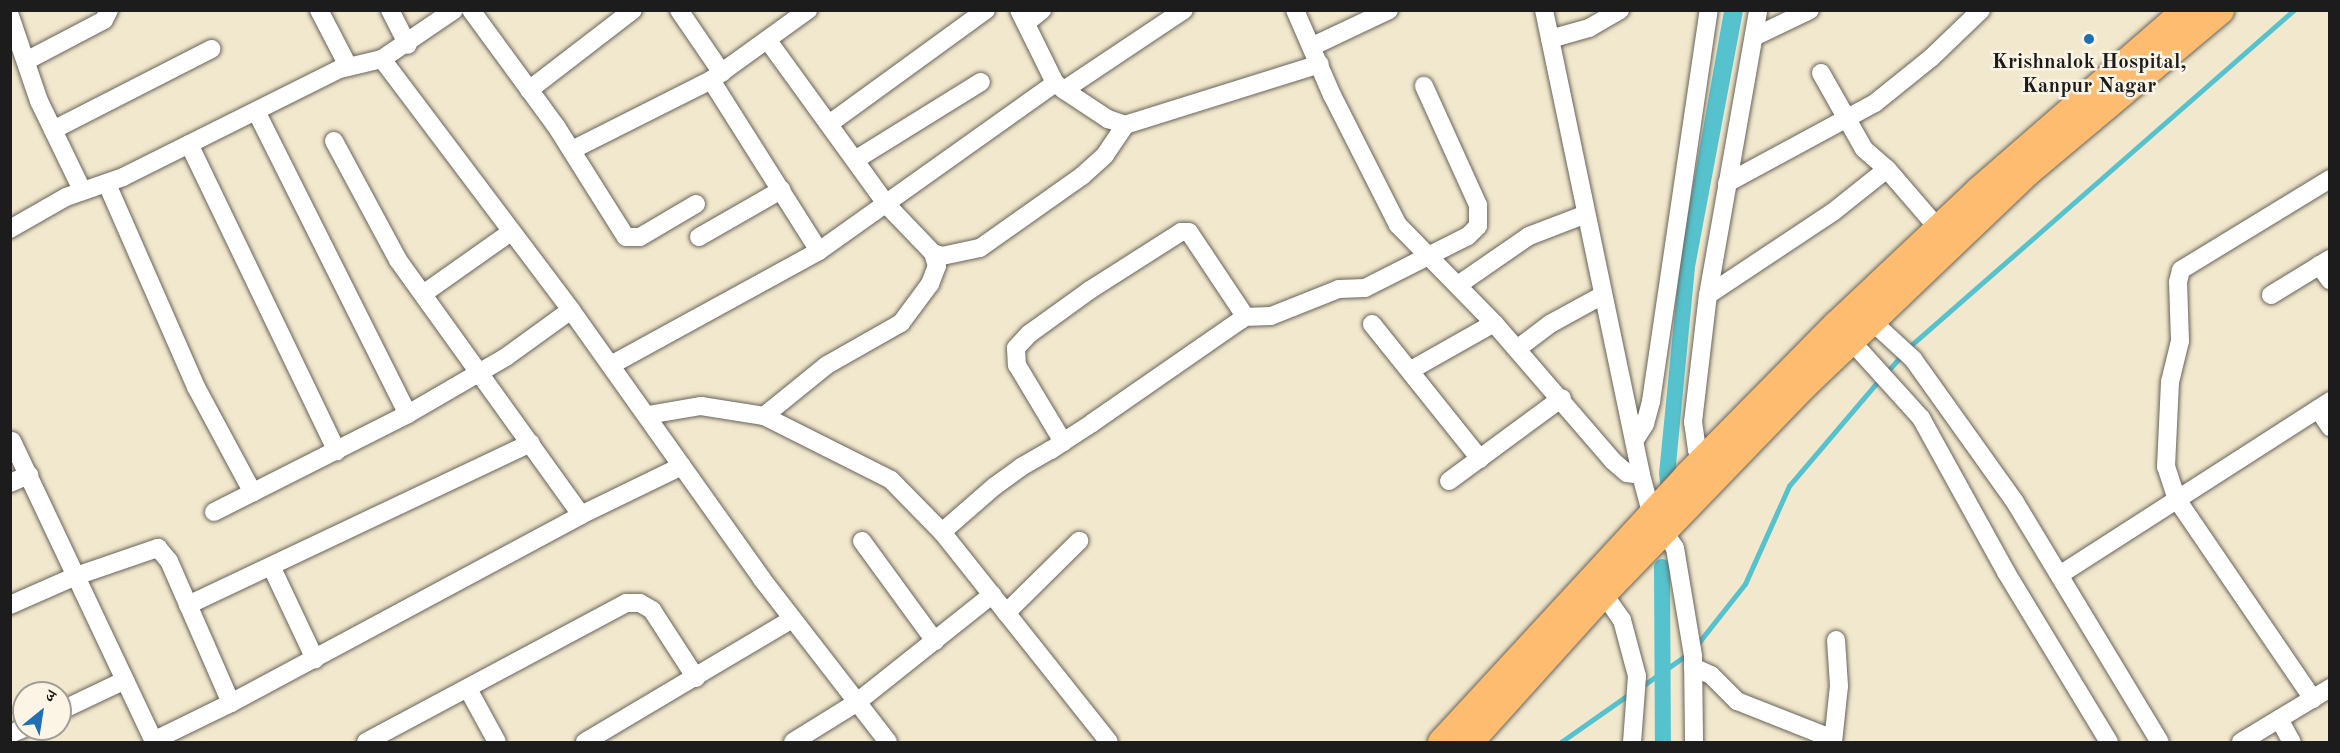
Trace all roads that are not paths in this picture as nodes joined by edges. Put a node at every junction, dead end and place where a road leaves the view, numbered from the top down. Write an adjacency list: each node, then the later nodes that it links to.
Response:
1 (109, 10): 31 (street)
2 (319, 10): 33 (street)
3 (390, 10): 27 (street)
4 (454, 10): 27 (street)
5 (471, 10): 39 (street)
6 (633, 10): 39 (street)
7 (679, 10): 35 (street)
8 (986, 10): 42 (street)
9 (1042, 10): 23 (street)
10 (1184, 10): 38 (street)
11 (1295, 10): 28 (street)
12 (1389, 10): 28 (street)
13 (1544, 10): 25 (street)
14 (1620, 10): 25 (street)
15 (1709, 10): 89 (street)
16 (1758, 10): 24 (street)
17 (1810, 10): 24 (street)
18 (1981, 10): 41 (street)
19 (2185, 10): 58 (highway)
20 (2220, 10): 73 (highway)
21 (806, 11): 26 (street)
22 (10, 16): 31 (street)
23 (1022, 17): 38 (street)
24 (1754, 37): 51 (street)
25 (1550, 39): 57 (street)
26 (769, 42): 35 (street); 42 (street)
27 (408, 45): 30 (street)
28 (1313, 46): 32 (street)
29 (211, 49): 44 (street)
30 (382, 59): 33 (street); 60 (street)
31 (26, 61): 44 (street)
32 (1320, 64): 43 (street); 64 (street)
33 (348, 66): 40 (street)
34 (1821, 73): 41 (street)
35 (717, 77): 47 (street); 54 (street)
36 (981, 82): 48 (street)
37 (1424, 86): 64 (street)
38 (1059, 87): 43 (street); 56 (street)
39 (529, 90): 47 (street)
40 (256, 111): 46 (street); 84 (street)
41 (1845, 120): 49 (street); 51 (street)
42 (828, 124): 48 (street)
43 (1125, 125): 63 (street)
44 (53, 130): 53 (street)
45 (334, 141): 68 (street)
46 (189, 144): 52 (street); 92 (street)
47 (572, 150): 55 (street)
48 (855, 160): 56 (street)
49 (1887, 169): 58 (street); 69 (street)
50 (2330, 179): 101 (street)
51 (1727, 183): 69 (street)
52 (107, 184): 53 (street); 100 (street)
53 (82, 190): 59 (street)
54 (781, 190): 61 (street); 62 (street)
55 (696, 204)
56 (887, 205): 62 (street); 63 (street)
57 (1586, 214): 67 (street); 71 (street)
58 (1937, 227): 73 (highway)
59 (10, 229)
60 (511, 232): 68 (street); 72 (street)
61 (699, 237)
62 (819, 251): 79 (street)
63 (933, 253): 86 (street)
64 (1429, 256): 67 (street); 74 (street)
65 (2324, 262): 66 (street); 70 (street)
66 (2330, 280)
67 (1458, 285): 75 (street)
68 (423, 294): 81 (street)
69 (1708, 295): 95 (street)
70 (2271, 295)
71 (1603, 296): 78 (street); 89 (street)
72 (571, 310): 79 (street); 81 (street)
73 (1864, 313): 77 (highway); 109 (street)
74 (1243, 317): 90 (street); 90 (street)
75 (1494, 323): 78 (street); 80 (street)
76 (1372, 324): 80 (street)
77 (1844, 332): 95 (highway); 142 (street)
78 (1517, 349): 82 (street)
79 (611, 365): 85 (street)
80 (1412, 370): 93 (street)
81 (481, 373): 84 (street); 91 (street)
82 (1562, 398): 93 (street); 97 (street)
83 (2324, 405): 87 (street); 101 (street)
84 (408, 414): 92 (street)
85 (648, 415): 86 (street); 94 (street)
86 (764, 416): 105 (street)
87 (2330, 427)
88 (12, 441): 96 (street)
89 (1634, 441): 97 (street)
90 (1063, 442): 105 (street)
91 (531, 443): 104 (street); 108 (street)
92 (337, 451): 100 (street)
93 (1480, 459): 98 (street)
94 (682, 466): 104 (street); 116 (street)
95 (1698, 473): 103 (highway)
96 (29, 475): 99 (street); 110 (street)
97 (1641, 475): 103 (street)
98 (1449, 481)
99 (10, 483)
100 (253, 493): 102 (street)
101 (2177, 500): 109 (street); 125 (street)
102 (214, 512)
103 (1666, 512): 111 (highway); 120 (street); 138 (highway)
104 (581, 515): 119 (street)
105 (942, 532): 112 (street)
106 (862, 541): 118 (street)
107 (1079, 541): 115 (street)
108 (272, 568): 114 (street); 119 (street)
109 (2061, 574): 143 (street)
110 (76, 576): 113 (street); 114 (street); 122 (street)
111 (1603, 593): 139 (highway); 140 (street)
112 (992, 595): 115 (street); 118 (street)
113 (10, 605)
114 (188, 605): 126 (street)
115 (1006, 613): 137 (street)
116 (792, 619): 121 (street); 127 (street)
117 (1836, 640): 130 (street)
118 (935, 641): 127 (street)
119 (315, 659): 126 (street)
120 (1693, 661): 130 (street); 141 (street)
121 (696, 678): 123 (street); 134 (street)
122 (125, 680): 128 (street); 131 (street)
123 (468, 688): 132 (street); 133 (street)
124 (2330, 688): 125 (street)
125 (2313, 699): 129 (street)
126 (231, 703): 131 (street)
127 (856, 703): 135 (street); 136 (street)
128 (72, 705)
129 (2279, 719): 144 (street); 145 (street)
130 (1833, 741)
131 (154, 742)
132 (366, 742)
133 (497, 742)
134 (585, 742)
135 (793, 742)
136 (888, 742)
137 (1109, 742)
138 (1441, 742)
139 (1469, 742)
140 (1632, 742)
141 (1694, 742)
142 (2109, 742)
143 (2160, 742)
144 (2241, 742)
145 (2292, 742)

